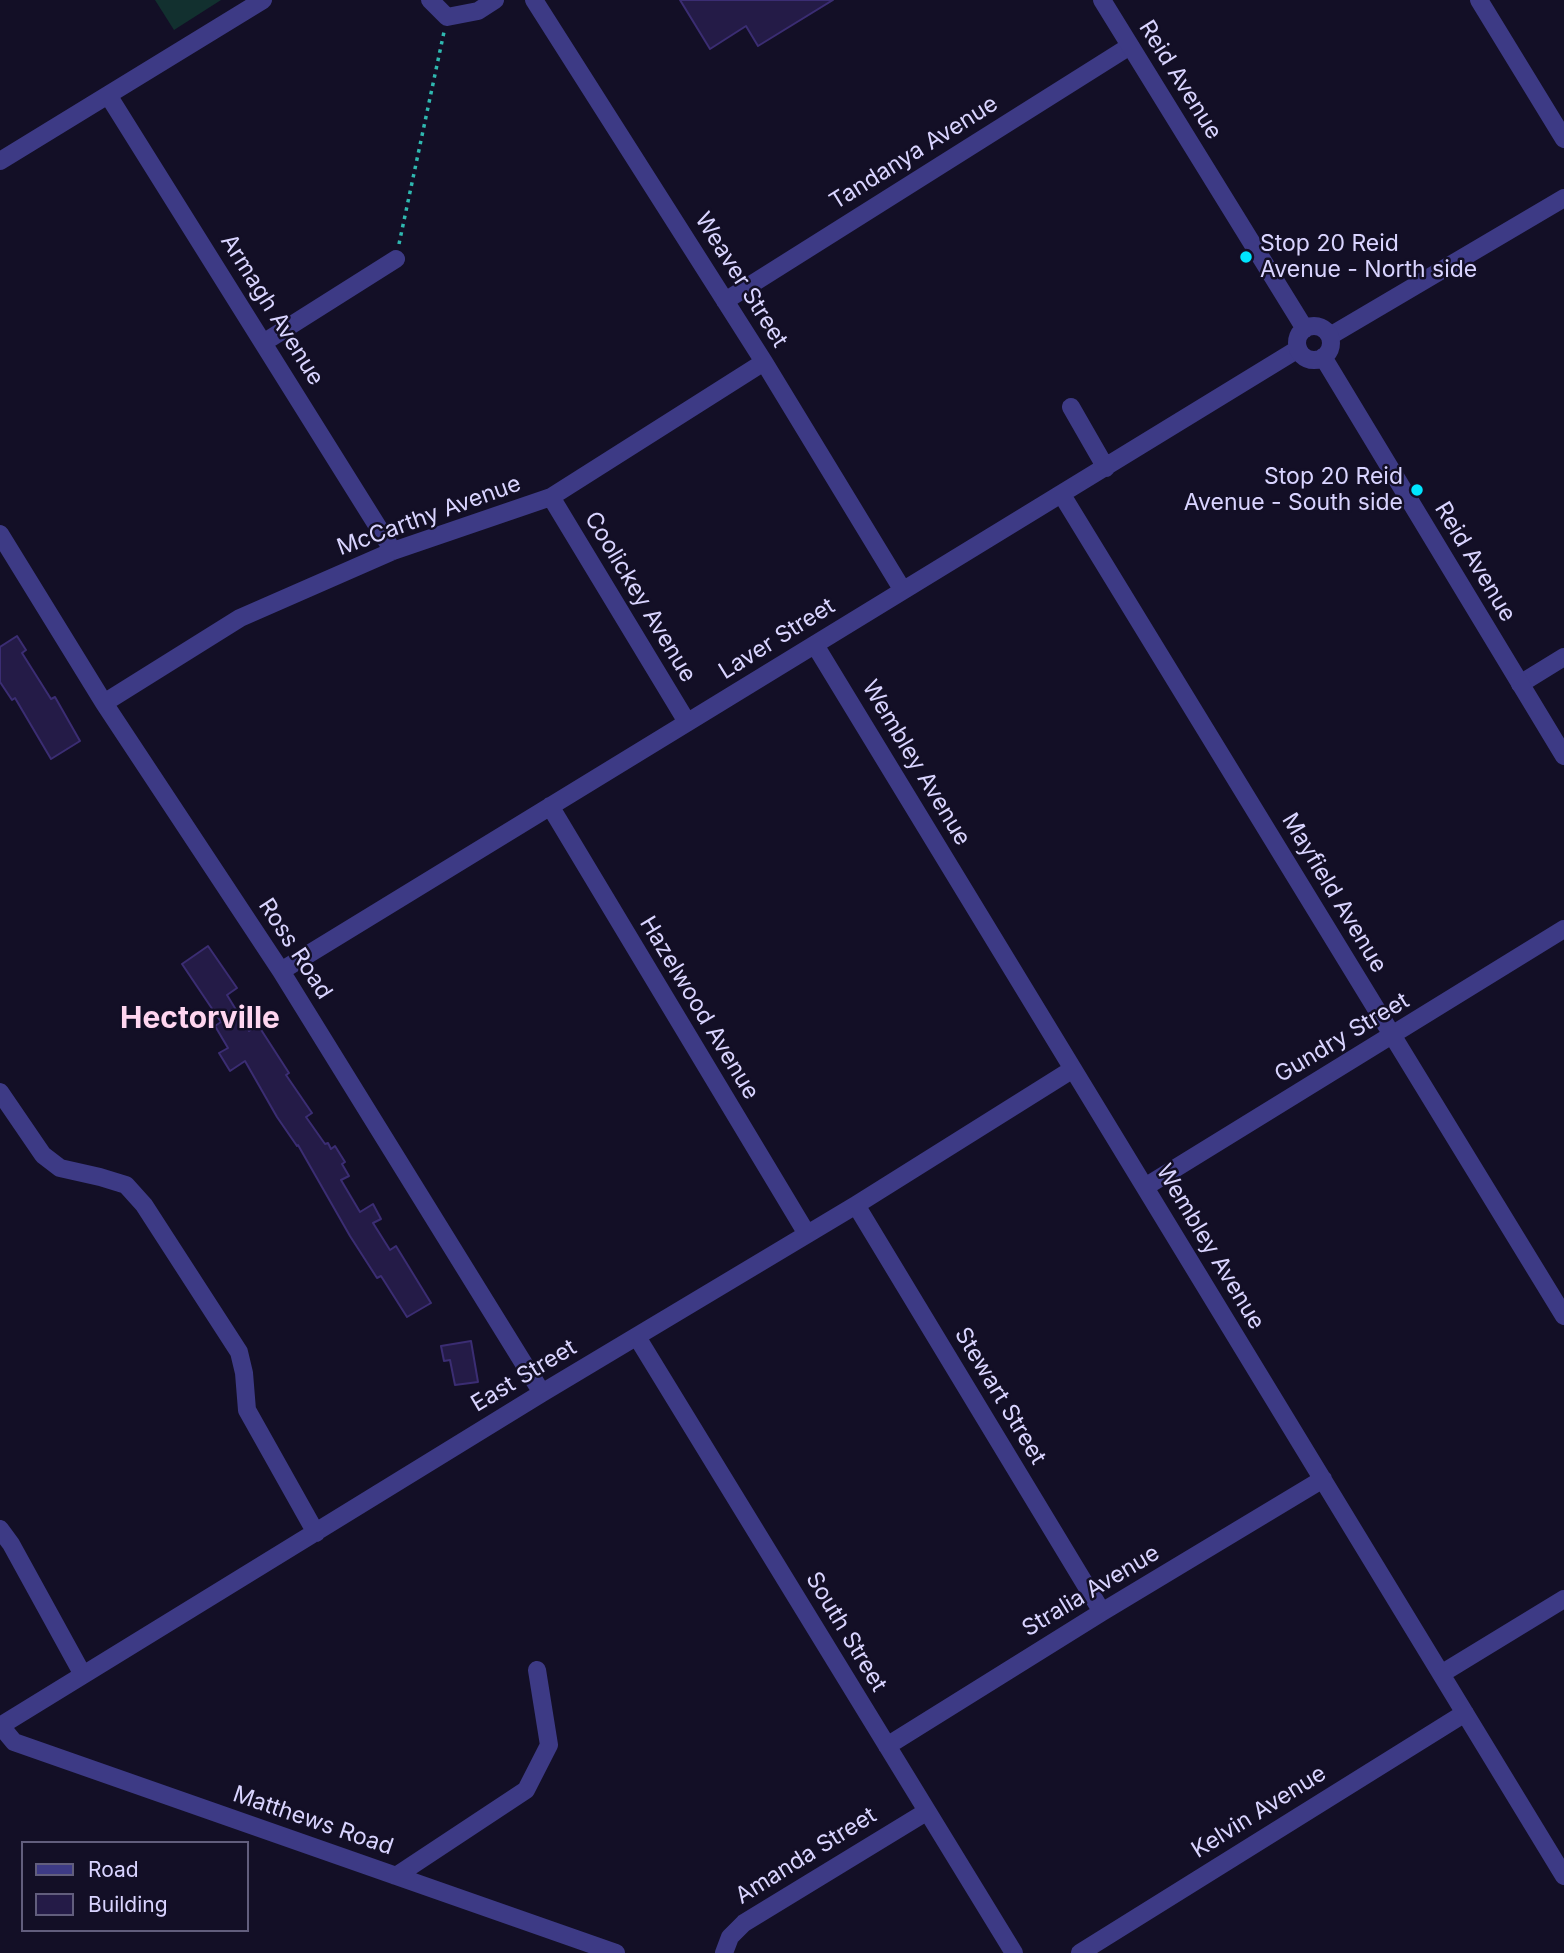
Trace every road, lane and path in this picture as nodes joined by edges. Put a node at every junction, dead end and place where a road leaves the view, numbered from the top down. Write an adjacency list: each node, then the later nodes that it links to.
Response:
1 (263, 0): 9 (street)
2 (430, 0): 7 (street)
3 (495, 0): 7 (street)
4 (534, 0): 14 (street, Weaver Street)
5 (1102, 0): 8 (street, Reid Avenue)
6 (1479, 0): 10 (street)
7 (447, 17): 13 (path)
8 (1130, 46): 14 (street, Tandanya Avenue); 15 (street, Reid Avenue)
9 (108, 94): 11 (street); 17 (street, Armagh Avenue)
10 (1564, 139)
11 (0, 161)
12 (1564, 198): 16 (street)
13 (396, 260): 17 (street)
14 (725, 301): 20 (street, Weaver Street)
15 (1305, 329): 16 (street); 18 (street)
16 (1330, 336): 19 (street)
17 (263, 343): 26 (street, Armagh Avenue)
18 (1298, 349): 19 (street); 22 (street, Laver Street)
19 (1323, 357): 30 (street, Reid Avenue)
20 (764, 362): 24 (street, McCarthy Avenue); 27 (street, Weaver Street)
21 (1071, 407): 22 (street)
22 (1106, 468): 23 (street, Laver Street)
23 (1062, 495): 27 (street, Laver Street); 37 (street, Mayfield Avenue)
24 (551, 497): 26 (street, McCarthy Avenue); 32 (street, Coolickey Avenue)
25 (0, 534): 31 (street, Ross Road)
26 (393, 551): 31 (street, McCarthy Avenue)
27 (902, 589): 28 (street, Laver Street)
28 (815, 645): 32 (street, Laver Street); 38 (street, Wembley Avenue)
29 (1564, 657): 30 (street)
30 (1520, 684): 33 (street, Reid Avenue)
31 (104, 703): 36 (street, Ross Road)
32 (687, 722): 34 (street, Laver Street)
33 (1564, 756)
34 (550, 806): 36 (street, Laver Street); 43 (street, Hazelwood Avenue)
35 (1564, 929): 37 (street, Gundry Street)
36 (281, 971): 46 (street, Ross Road)
37 (1393, 1036): 41 (street, Gundry Street); 44 (street, Mayfield Avenue)
38 (1073, 1069): 41 (street, Wembley Avenue); 42 (street, East Street)
39 (0, 1091): 40 (street)
40 (7, 1121): 49 (street)
41 (1145, 1187): 47 (street, Wembley Avenue)
42 (856, 1205): 43 (street, East Street); 51 (street, Stewart Street)
43 (807, 1234): 45 (street, East Street)
44 (1564, 1316)
45 (637, 1337): 46 (street, East Street); 57 (street, South Street)
46 (542, 1393): 49 (street, East Street)
47 (1323, 1479): 51 (street, Stralia Avenue); 53 (street, Wembley Avenue)
48 (0, 1529): 54 (street)
49 (316, 1533): 54 (street, East Street)
50 (1564, 1599): 53 (street)
51 (1102, 1612): 57 (street, Stralia Avenue)
52 (537, 1670): 59 (street)
53 (1441, 1674): 55 (street, Wembley Avenue)
54 (83, 1675): 56 (street, East Street)
55 (1465, 1713): 60 (street, Wembley Avenue); 64 (street, Kelvin Avenue)
56 (0, 1726): 59 (street, Matthews Road)
57 (887, 1746): 58 (street, South Street)
58 (926, 1812): 62 (street, Amanda Street); 63 (street, South Street)
59 (396, 1876): 61 (street, Matthews Road)
60 (1564, 1876)
61 (616, 1953)
62 (724, 1953)
63 (1014, 1953)
64 (1080, 1953)

